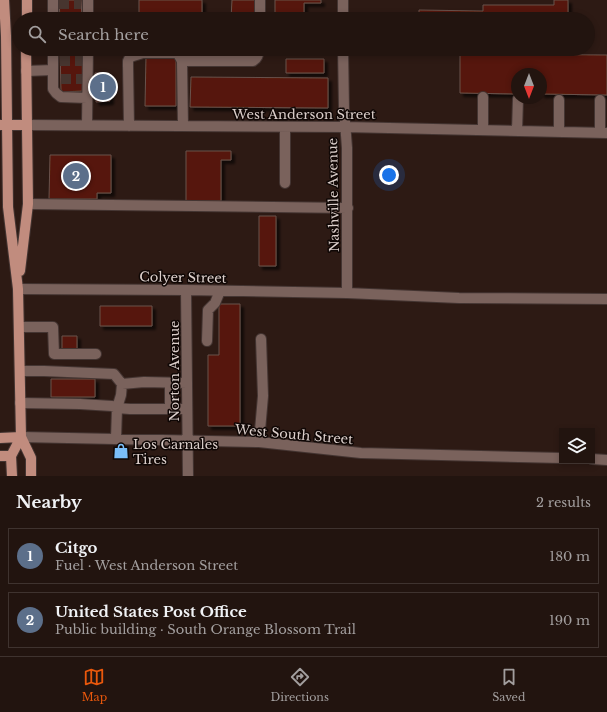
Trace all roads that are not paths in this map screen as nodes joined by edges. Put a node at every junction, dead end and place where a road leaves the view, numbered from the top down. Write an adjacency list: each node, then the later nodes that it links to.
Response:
1 (4, 0): 25 (main road)
2 (27, 0): 6 (main road)
3 (260, 0): 8 (street)
4 (343, 0): 9 (street)
5 (86, 2): 7 (street)
6 (27, 12)
7 (87, 12)
8 (260, 12)
9 (343, 12)
10 (26, 56): 18 (main road)
11 (54, 56): 19 (street)
12 (86, 56): 21 (street)
13 (132, 56): 28 (street)
14 (179, 56): 17 (street)
15 (258, 56): 17 (street)
16 (343, 56): 31 (street, Nashville Avenue)
17 (182, 61): 29 (street)
18 (26, 70): 19 (street); 26 (main road)
19 (56, 70): 21 (street)
20 (483, 96): 32 (street)
21 (87, 98): 27 (street)
22 (559, 100): 34 (street)
23 (600, 100): 35 (street)
24 (518, 104): 33 (street)
25 (3, 125): 26 (main road, West Anderson Street); 39 (main road)
26 (26, 125): 27 (street, West Anderson Street); 37 (main road)
27 (87, 125): 28 (street, West Anderson Street)
28 (128, 126): 29 (street, West Anderson Street)
29 (183, 126): 30 (street, West Anderson Street)
30 (285, 127): 31 (street, West Anderson Street); 36 (street)
31 (345, 127): 32 (street, West Anderson Street); 38 (street, Nashville Avenue)
32 (482, 130): 33 (street, West Anderson Street)
33 (517, 131): 34 (street, West Anderson Street)
34 (559, 132): 35 (street, West Anderson Street)
35 (603, 133)
36 (285, 183)
37 (28, 204): 38 (street); 39 (main road)
38 (348, 208): 42 (street, Nashville Avenue)
39 (18, 288): 40 (street, Colyer Street); 44 (main road)
40 (186, 290): 41 (street, Colyer Street); 50 (street, Norton Avenue)
41 (220, 290): 42 (street, Colyer Street); 46 (street)
42 (347, 293): 43 (street, Colyer Street)
43 (607, 300)
44 (19, 327): 47 (street); 48 (main road)
45 (261, 339): 60 (street)
46 (207, 341)
47 (96, 354)
48 (20, 371): 51 (street); 52 (main road)
49 (170, 383): 50 (street); 51 (street); 54 (street)
50 (187, 383): 55 (street, Norton Avenue)
51 (122, 384): 53 (street)
52 (20, 403): 53 (street); 56 (main road)
53 (117, 408): 54 (street); 58 (street)
54 (170, 409): 55 (street)
55 (187, 409): 59 (street, Norton Avenue)
56 (21, 437): 57 (main road, West South Street); 58 (street, West South Street); 62 (main road); 67 (main road)
57 (0, 438)
58 (116, 439): 59 (street, West South Street)
59 (188, 440): 60 (street, West South Street); 68 (street, Norton Avenue)
60 (259, 442): 63 (street, West South Street)
61 (0, 456): 62 (main road)
62 (11, 456): 66 (main road)
63 (559, 458)
64 (595, 459): 65 (street)
65 (607, 460)
66 (12, 476)
67 (31, 476)
68 (188, 476)

